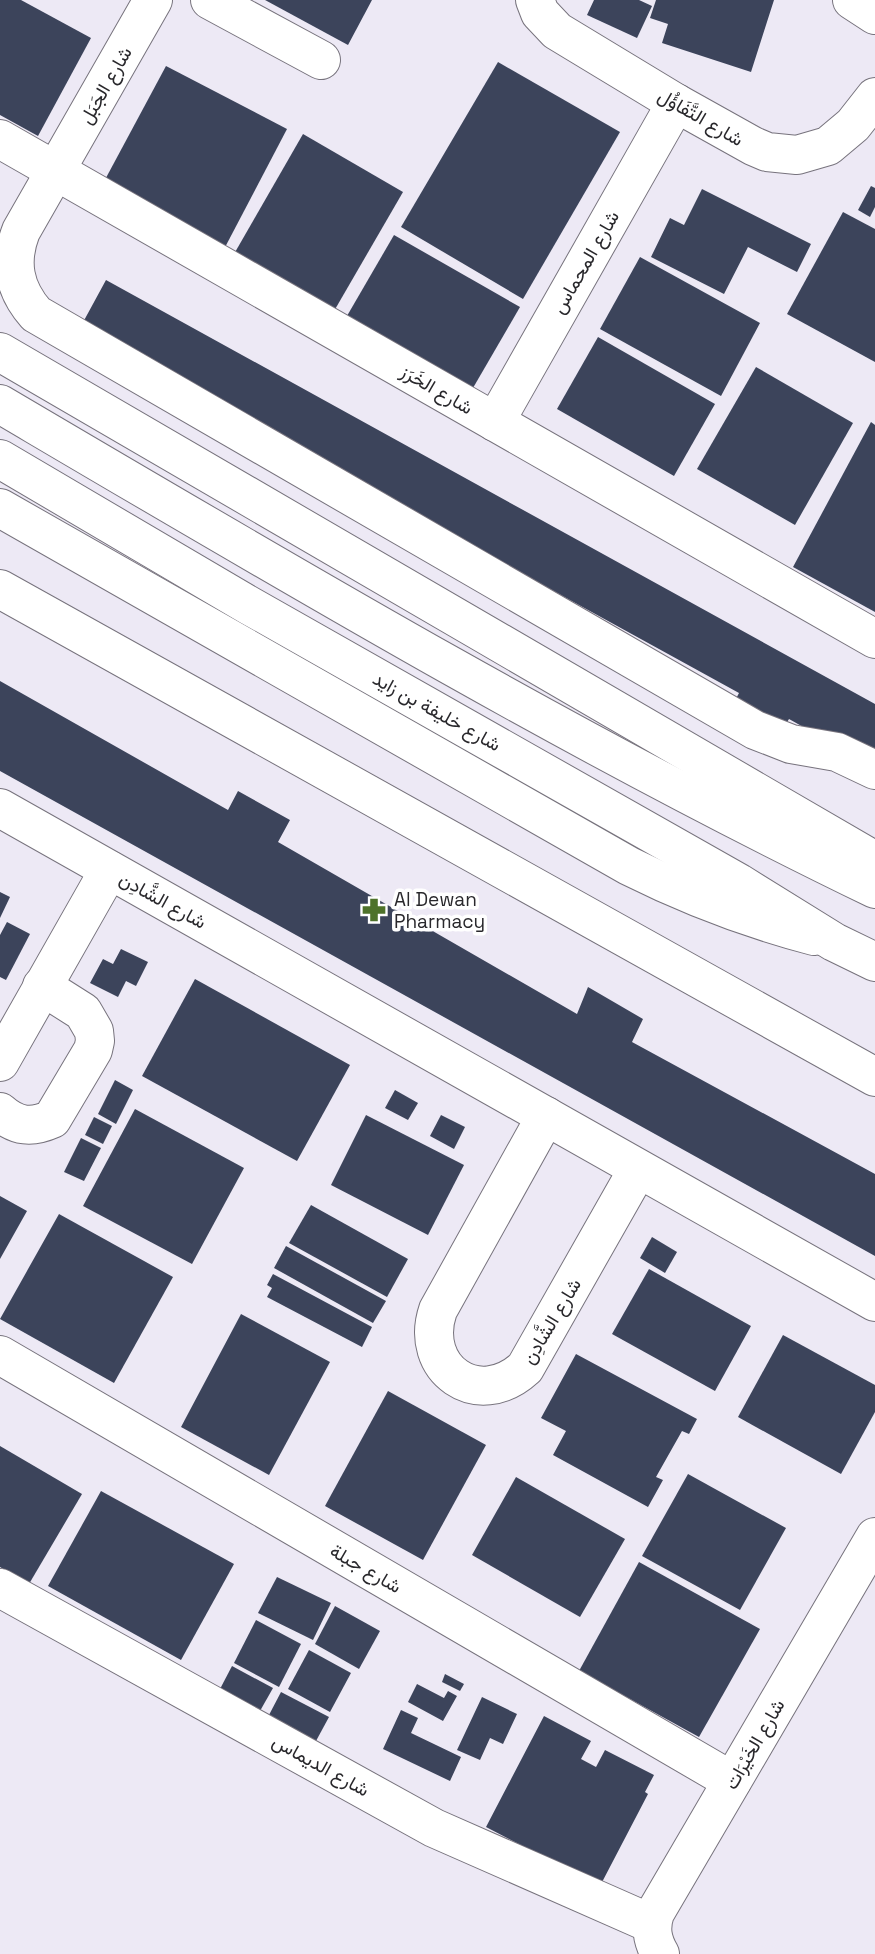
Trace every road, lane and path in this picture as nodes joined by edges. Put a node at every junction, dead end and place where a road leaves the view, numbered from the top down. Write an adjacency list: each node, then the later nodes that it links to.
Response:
1 (153, 0): 10 (main road, شارع الجَبَل)
2 (210, 0): 6 (main road)
3 (534, 0): 8 (main road, شارع التَّفَاؤُل)
4 (852, 0): 5 (main road)
5 (875, 15)
6 (321, 60)
7 (875, 97): 8 (main road, شارع التَّفَاؤُل)
8 (676, 103): 13 (main road, شارع المحماس)
9 (0, 139): 10 (main road, شارع الخَرَز)
10 (57, 170): 13 (main road, شارع الخَرَز); 18 (main road, شارع الجَبَل)
11 (0, 352): 20 (main road)
12 (0, 404): 22 (main road)
13 (495, 422): 17 (main road, شارع الخَرَز)
14 (0, 459): 23 (main road, شارع خليفة بن زايد)
15 (0, 508): 23 (main road)
16 (0, 589): 27 (main road)
17 (875, 639)
18 (875, 770)
19 (0, 808): 21 (main road, شارع الشَّادِن)
20 (875, 861)
21 (109, 870): 25 (main road, شارع الشَّادِن); 29 (main road, شارع الشَّادِن)
22 (875, 889)
23 (834, 942): 24 (main road, شارع خليفة بن زايد)
24 (875, 962)
25 (43, 986): 26 (main road, شارع الشَّادِن); 28 (main road)
26 (0, 1062)
27 (875, 1077)
28 (0, 1112)
29 (546, 1116): 30 (main road, شارع الشَّادِن); 30 (main road, شارع الشَّادِن)
30 (638, 1169): 31 (main road, شارع الشَّادِن)
31 (875, 1303)
32 (0, 1355): 35 (main road, شارع جبلة)
33 (875, 1537): 35 (main road, شارع الخَيْرَات)
34 (0, 1588): 36 (main road, شارع الديماس)
35 (732, 1781): 36 (main road, شارع الخَيْرَات)
36 (656, 1939)

